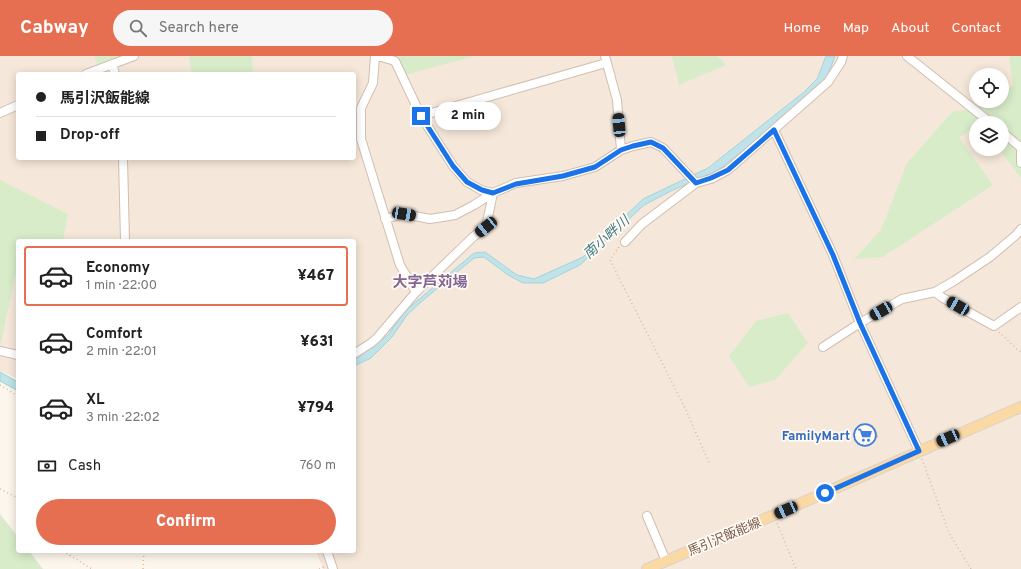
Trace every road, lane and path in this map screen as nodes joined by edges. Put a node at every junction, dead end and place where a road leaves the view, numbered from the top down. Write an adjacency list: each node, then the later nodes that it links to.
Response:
1 (134, 56): 7 (street)
2 (375, 56): 22 (street)
3 (378, 56): 12 (street)
4 (843, 56): 14 (street)
5 (907, 56): 13 (street)
6 (606, 60): 12 (street); 17 (street)
7 (112, 64): 8 (street); 9 (street)
8 (91, 72)
9 (114, 72)
10 (16, 106): 11 (street)
11 (0, 113)
12 (421, 116): 21 (street)
13 (981, 116)
14 (774, 130): 20 (street); 29 (street)
15 (1009, 137): 16 (street)
16 (1021, 146): 19 (street)
17 (621, 150): 20 (street); 21 (street)
18 (123, 160): 24 (street)
19 (1021, 163)
20 (696, 183): 25 (street)
21 (493, 193): 22 (street); 26 (street)
22 (385, 218): 26 (street)
23 (1021, 229): 27 (street)
24 (125, 239)
25 (625, 242): 40 (path)
26 (416, 292): 33 (street)
27 (935, 292): 29 (street); 30 (street)
28 (1021, 307): 30 (street)
29 (860, 323): 31 (street); 39 (street)
30 (994, 326): 34 (path)
31 (822, 347)
32 (0, 352): 35 (street)
33 (356, 353)
34 (1021, 353)
35 (16, 355)
36 (0, 385): 37 (path)
37 (16, 395)
38 (1021, 407): 39 (main road, 馬引沢飯能線)
39 (919, 451): 43 (main road, 馬引沢飯能線); 54 (path)
40 (710, 465)
41 (0, 489): 42 (path)
42 (16, 497)
43 (774, 515): 48 (main road, 馬引沢飯能線); 53 (path)
44 (647, 516): 48 (street)
45 (66, 553): 49 (path)
46 (144, 553): 50 (path)
47 (328, 553): 51 (street)
48 (666, 561): 52 (main road, 馬引沢飯能線)
49 (92, 569)
50 (143, 569)
51 (333, 569)
52 (647, 569)
53 (796, 569)
54 (971, 569)

